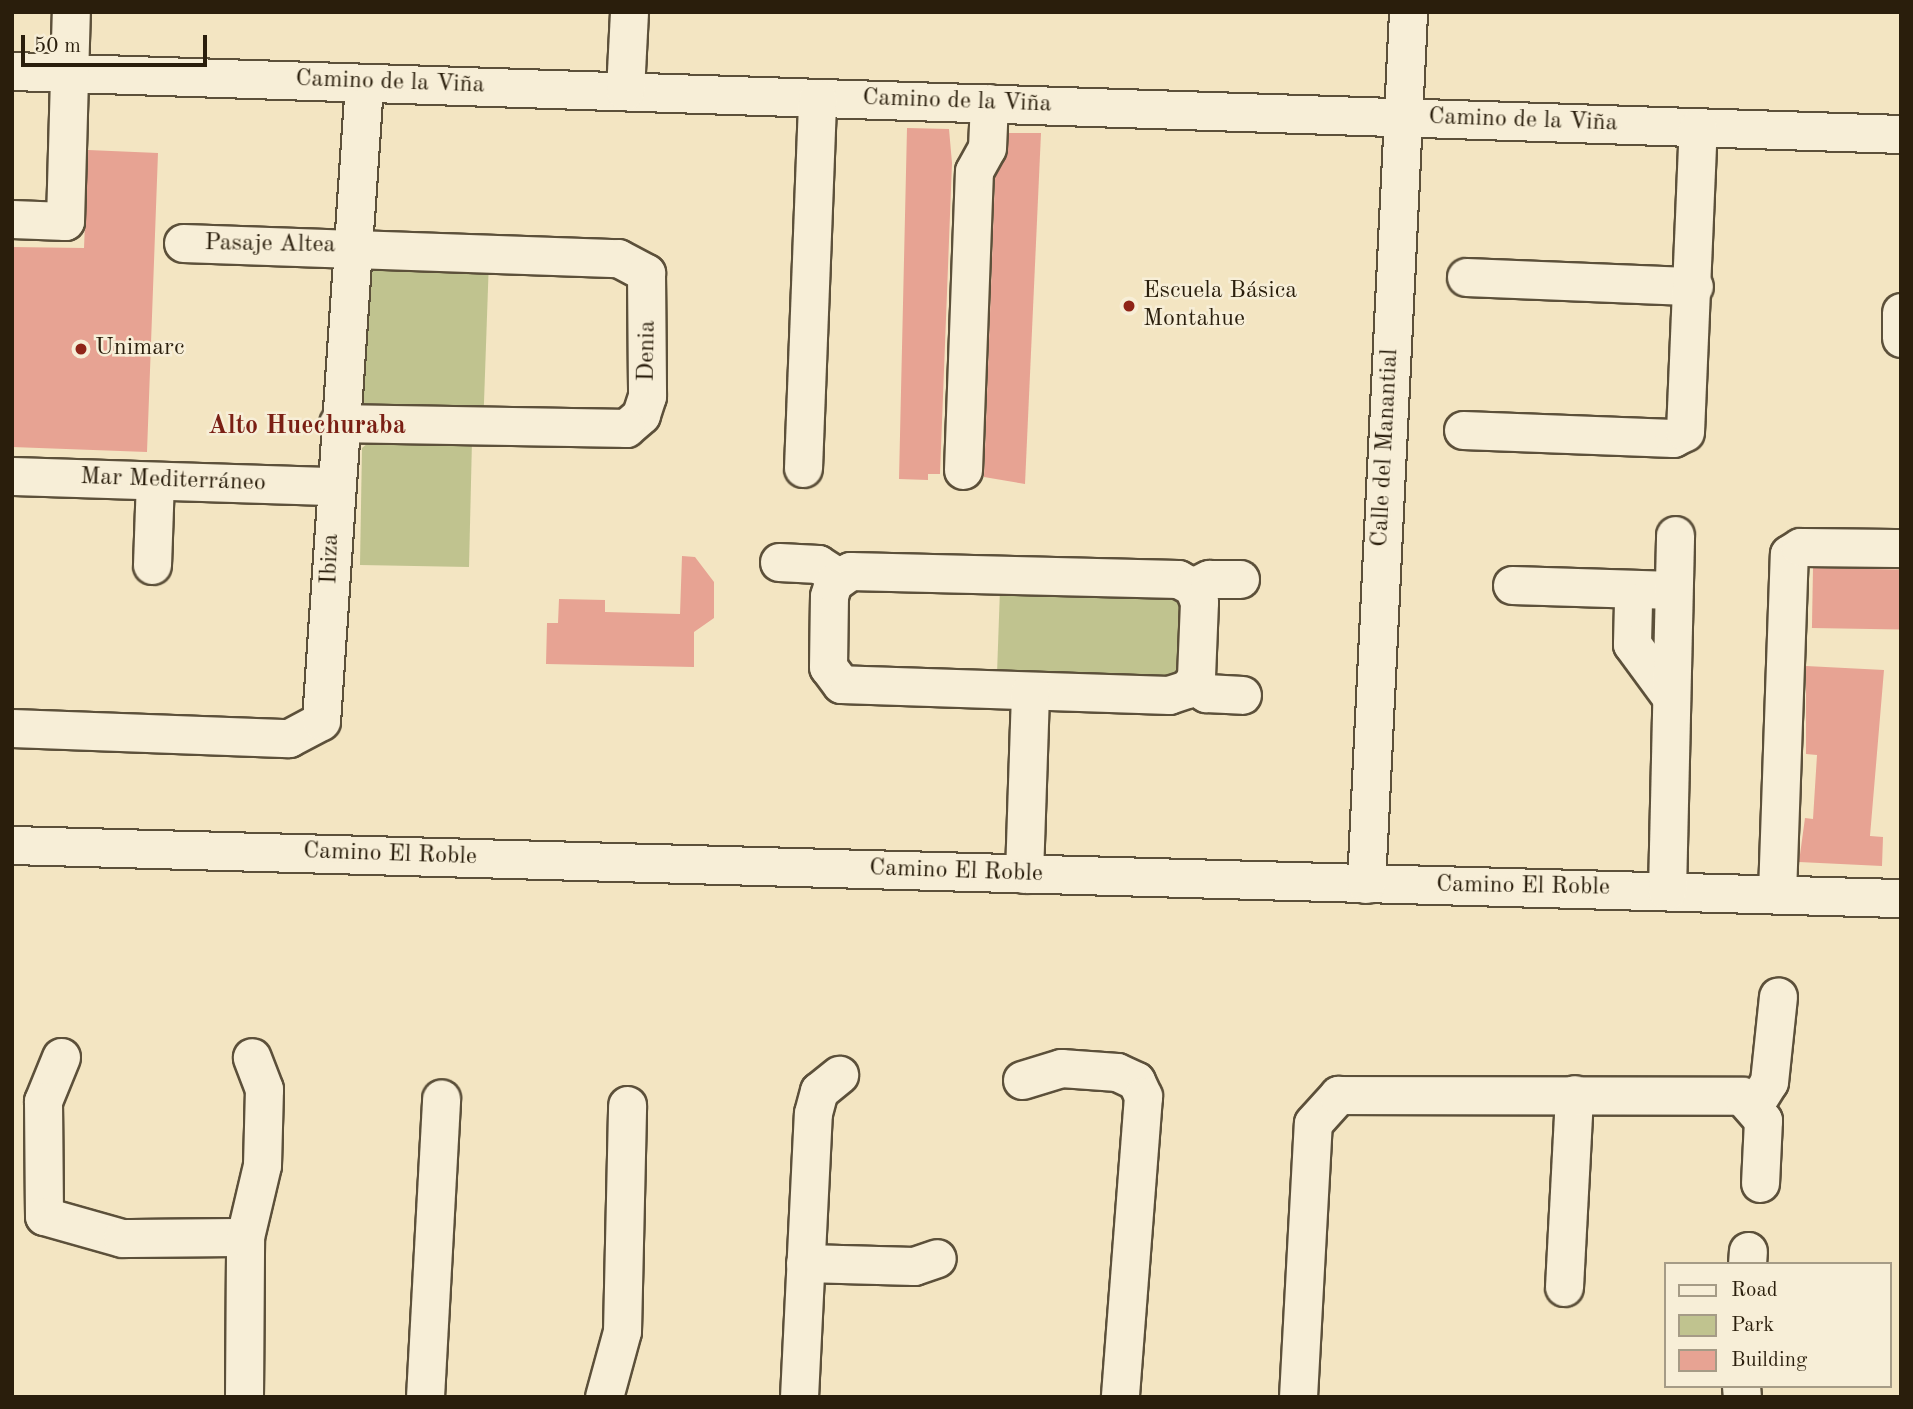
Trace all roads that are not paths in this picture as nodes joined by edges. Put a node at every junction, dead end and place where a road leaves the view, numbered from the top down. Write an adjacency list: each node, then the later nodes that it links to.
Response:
1 (71, 12): 5 (street)
2 (629, 12): 7 (street)
3 (1408, 12): 10 (street, Calle del Manantial)
4 (12, 71): 5 (street, Camino de la Viña)
5 (68, 73): 6 (street, Camino de la Viña); 13 (street)
6 (364, 83): 7 (street, Camino de la Viña); 15 (street, Ibiza)
7 (625, 91): 8 (street, Camino de la Viña)
8 (817, 97): 9 (street, Camino de la Viña); 22 (street)
9 (977, 103): 10 (street, Camino de la Viña); 23 (street)
10 (1402, 118): 11 (street, Camino de la Viña); 44 (street, Calle del Manantial)
11 (1699, 127): 12 (street, Camino de la Viña); 17 (street)
12 (1901, 134)
13 (12, 219)
14 (183, 243): 15 (street, Pasaje Altea)
15 (356, 246): 20 (street, Ibiza); 20 (street, Denia)
16 (1466, 277): 17 (street)
17 (1694, 286): 21 (street)
18 (1901, 312): 19 (street)
19 (1901, 338)
20 (338, 423): 26 (street, Ibiza)
21 (1463, 430)
22 (803, 468)
23 (963, 470)
24 (12, 476): 25 (street, Mar Mediterráneo)
25 (155, 481): 26 (street, Mar Mediterráneo); 30 (street)
26 (334, 486): 41 (street, Ibiza)
27 (1675, 535): 35 (street)
28 (1901, 548): 46 (street)
29 (779, 562): 31 (street)
30 (152, 565)
31 (838, 577): 34 (street); 38 (street)
32 (1240, 579): 34 (street)
33 (1512, 585): 35 (street)
34 (1193, 587): 37 (street)
35 (1673, 590): 40 (street)
36 (1633, 602): 40 (street)
37 (1192, 684): 38 (street); 39 (street)
38 (1020, 690): 43 (street)
39 (1242, 695)
40 (1670, 696): 45 (street)
41 (12, 728)
42 (12, 845): 43 (street, Camino El Roble)
43 (1014, 873): 44 (street, Camino El Roble)
44 (1366, 884): 45 (street, Camino El Roble)
45 (1667, 891): 46 (street, Camino El Roble)
46 (1777, 893): 47 (street, Camino El Roble)
47 (1901, 898)
48 (1778, 996): 55 (street)
49 (61, 1057): 58 (street)
50 (252, 1057): 58 (street)
51 (839, 1075): 60 (street)
52 (1022, 1080): 66 (street)
53 (1574, 1094): 55 (street); 61 (street); 67 (street)
54 (441, 1098): 63 (street)
55 (1755, 1104): 57 (street)
56 (627, 1105): 64 (street)
57 (1760, 1183)
58 (245, 1237): 62 (street)
59 (937, 1258): 60 (street)
60 (805, 1263): 65 (street)
61 (1564, 1287)
62 (244, 1397)
63 (425, 1397)
64 (604, 1397)
65 (799, 1397)
66 (1120, 1397)
67 (1298, 1397)

